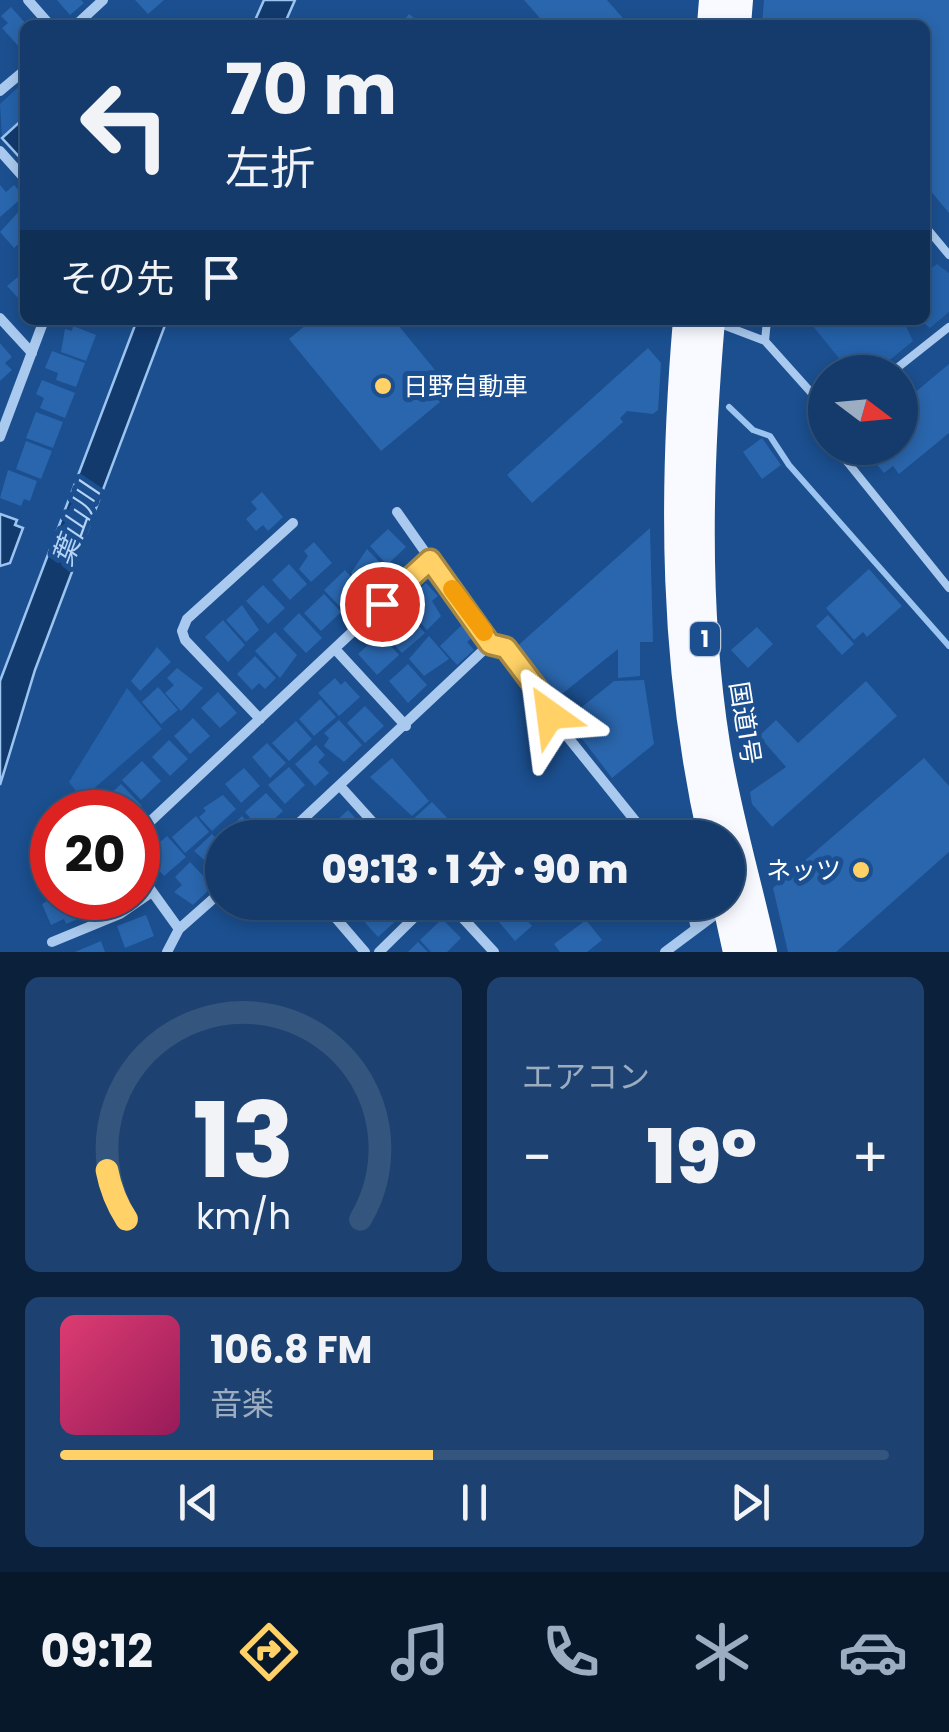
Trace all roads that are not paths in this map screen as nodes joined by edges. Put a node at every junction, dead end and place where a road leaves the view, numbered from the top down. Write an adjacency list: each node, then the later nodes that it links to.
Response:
1 (28, 0): 3 (street)
2 (103, 0): 4 (street)
3 (46, 20)
4 (81, 20)
5 (20, 74): 6 (street)
6 (0, 91)
7 (0, 151): 8 (street)
8 (20, 174)
9 (930, 232): 10 (lane)
10 (949, 256)
11 (0, 318): 19 (street)
12 (42, 325): 19 (street)
13 (686, 325): 38 (highway, 1)
14 (711, 325): 39 (highway, 国道1号 / 1)
15 (724, 325): 18 (lane)
16 (766, 325): 18 (lane)
17 (949, 328): 20 (lane)
18 (764, 341): 21 (lane)
19 (32, 353): 22 (street)
20 (914, 355)
21 (808, 389)
22 (0, 436)
23 (850, 465): 27 (lane)
24 (397, 512): 26 (street)
25 (293, 523): 31 (street)
26 (430, 560): 28 (street); 29 (street)
27 (949, 588)
28 (490, 644): 30 (lane); 32 (street)
29 (335, 649): 31 (street); 32 (street)
30 (550, 715): 37 (street)
31 (260, 719): 34 (street)
32 (406, 726): 33 (street)
33 (341, 787): 35 (street); 36 (street)
34 (160, 812)
35 (303, 820)
36 (371, 820)
37 (635, 820)
38 (708, 820)
39 (725, 820)
40 (160, 903): 51 (street)
41 (205, 906): 51 (street)
42 (745, 919): 59 (highway, 国道1号 / 1)
43 (105, 920): 52 (street)
44 (338, 920): 54 (street)
45 (411, 920): 55 (street)
46 (465, 920): 56 (street)
47 (695, 920): 50 (street)
48 (703, 920): 50 (street)
49 (736, 920): 58 (highway, 国道1号 / 1)
50 (696, 925): 57 (street)
51 (179, 929): 53 (street)
52 (52, 942)
53 (167, 952)
54 (366, 952)
55 (378, 952)
56 (494, 952)
57 (664, 952)
58 (738, 952)
59 (763, 952)

